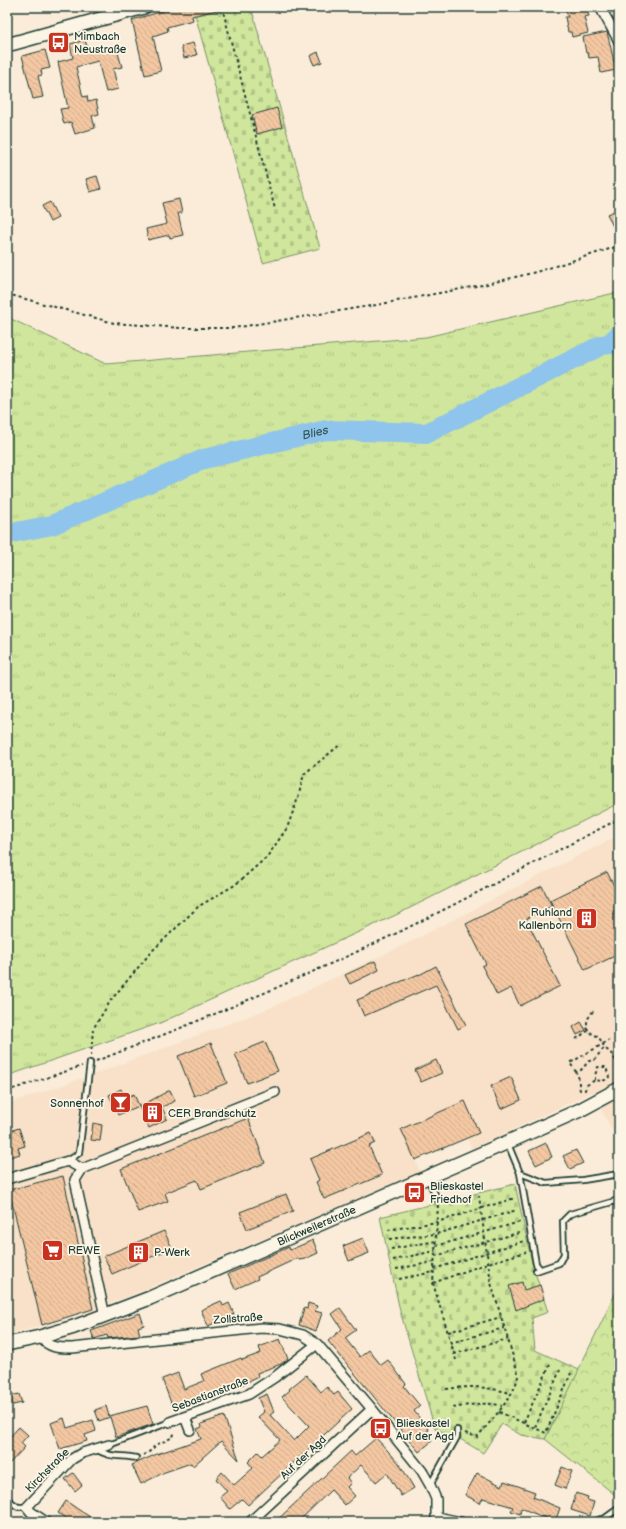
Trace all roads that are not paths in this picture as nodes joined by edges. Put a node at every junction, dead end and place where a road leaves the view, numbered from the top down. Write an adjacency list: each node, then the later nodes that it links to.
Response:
1 (144, 7): 3 (street)
2 (600, 7): 4 (street)
3 (113, 11): 5 (street)
4 (619, 41)
5 (7, 45)
6 (90, 1063): 10 (lane)
7 (619, 1089): 9 (street, Blickweilerstraße)
8 (275, 1092): 11 (street)
9 (508, 1142): 12 (lane); 14 (street, Blickweilerstraße)
10 (68, 1161): 11 (street); 15 (street)
11 (82, 1169): 18 (street)
12 (520, 1173): 13 (lane); 16 (lane)
13 (619, 1174)
14 (427, 1177): 17 (lane); 18 (street, Blickweilerstraße)
15 (7, 1179)
16 (619, 1200)
17 (438, 1201)
18 (105, 1316): 19 (street, Blickweilerstraße)
19 (40, 1337): 20 (street, Blickweilerstraße); 21 (street, Zollstraße)
20 (7, 1344)
21 (317, 1344): 22 (street, Zollstraße); 23 (street, Sebastianstraße)
22 (372, 1409): 30 (street, Zollstraße); 37 (street, Auf der Agd)
23 (185, 1417): 24 (street, Sebastianstraße); 25 (street)
24 (173, 1425): 27 (lane)
25 (190, 1430)
26 (458, 1430): 30 (lane)
27 (109, 1445): 28 (street, Kirchstraße)
28 (95, 1448): 29 (lane); 32 (street, Kirchstraße)
29 (136, 1458)
30 (430, 1485): 34 (street, Zollstraße)
31 (7, 1499): 32 (lane)
32 (27, 1507): 36 (street, Kirchstraße)
33 (619, 1508): 35 (lane)
34 (437, 1520): 38 (street)
35 (600, 1521)
36 (46, 1522)
37 (250, 1522)
38 (461, 1522)

